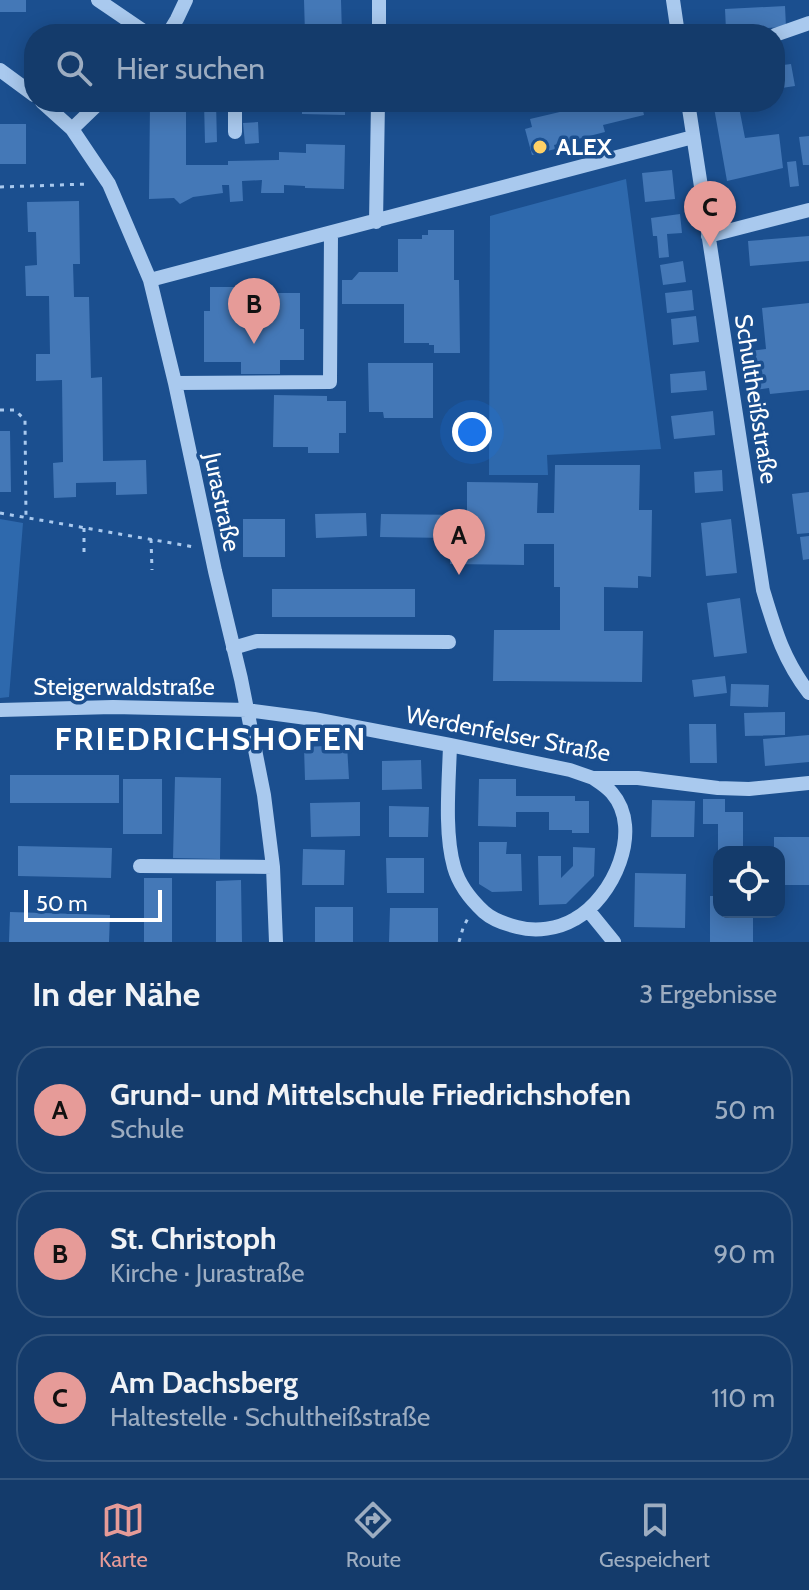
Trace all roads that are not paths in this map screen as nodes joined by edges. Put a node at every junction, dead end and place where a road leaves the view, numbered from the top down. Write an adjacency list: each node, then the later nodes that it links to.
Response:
1 (98, 0): 6 (street)
2 (186, 0): 7 (street)
3 (379, 0): 8 (street)
4 (673, 0): 9 (street)
5 (809, 23): 10 (street)
6 (133, 24)
7 (174, 24)
8 (379, 24)
9 (677, 24)
10 (785, 31)
11 (0, 70): 12 (street)
12 (24, 88)
13 (53, 112): 18 (street, Jurastraße)
14 (90, 112): 18 (street)
15 (235, 112): 19 (street)
16 (378, 112): 22 (street)
17 (689, 112): 20 (street, Schultheißstraße)
18 (72, 129): 25 (street, Jurastraße)
19 (235, 132)
20 (693, 137): 22 (street); 24 (street, Schultheißstraße)
21 (809, 210): 24 (street)
22 (376, 222): 23 (street)
23 (331, 234): 25 (street); 26 (street)
24 (708, 236): 29 (street, Schultheißstraße)
25 (150, 280): 26 (street, Jurastraße)
26 (175, 383): 28 (street, Jurastraße)
27 (449, 642): 28 (street)
28 (233, 648): 31 (street, Jurastraße)
29 (809, 693)
30 (0, 710): 31 (street, Steigerwaldstraße)
31 (247, 710): 32 (street, Werdenfelser Straße); 36 (street, Jurastraße)
32 (450, 745): 33 (street, Werdenfelser Straße); 37 (street)
33 (593, 778): 34 (street, Werdenfelser Straße); 37 (street)
34 (809, 783)
35 (140, 866): 36 (street)
36 (273, 867): 38 (street, Jurastraße)
37 (588, 910): 39 (street)
38 (276, 942)
39 (614, 942)

